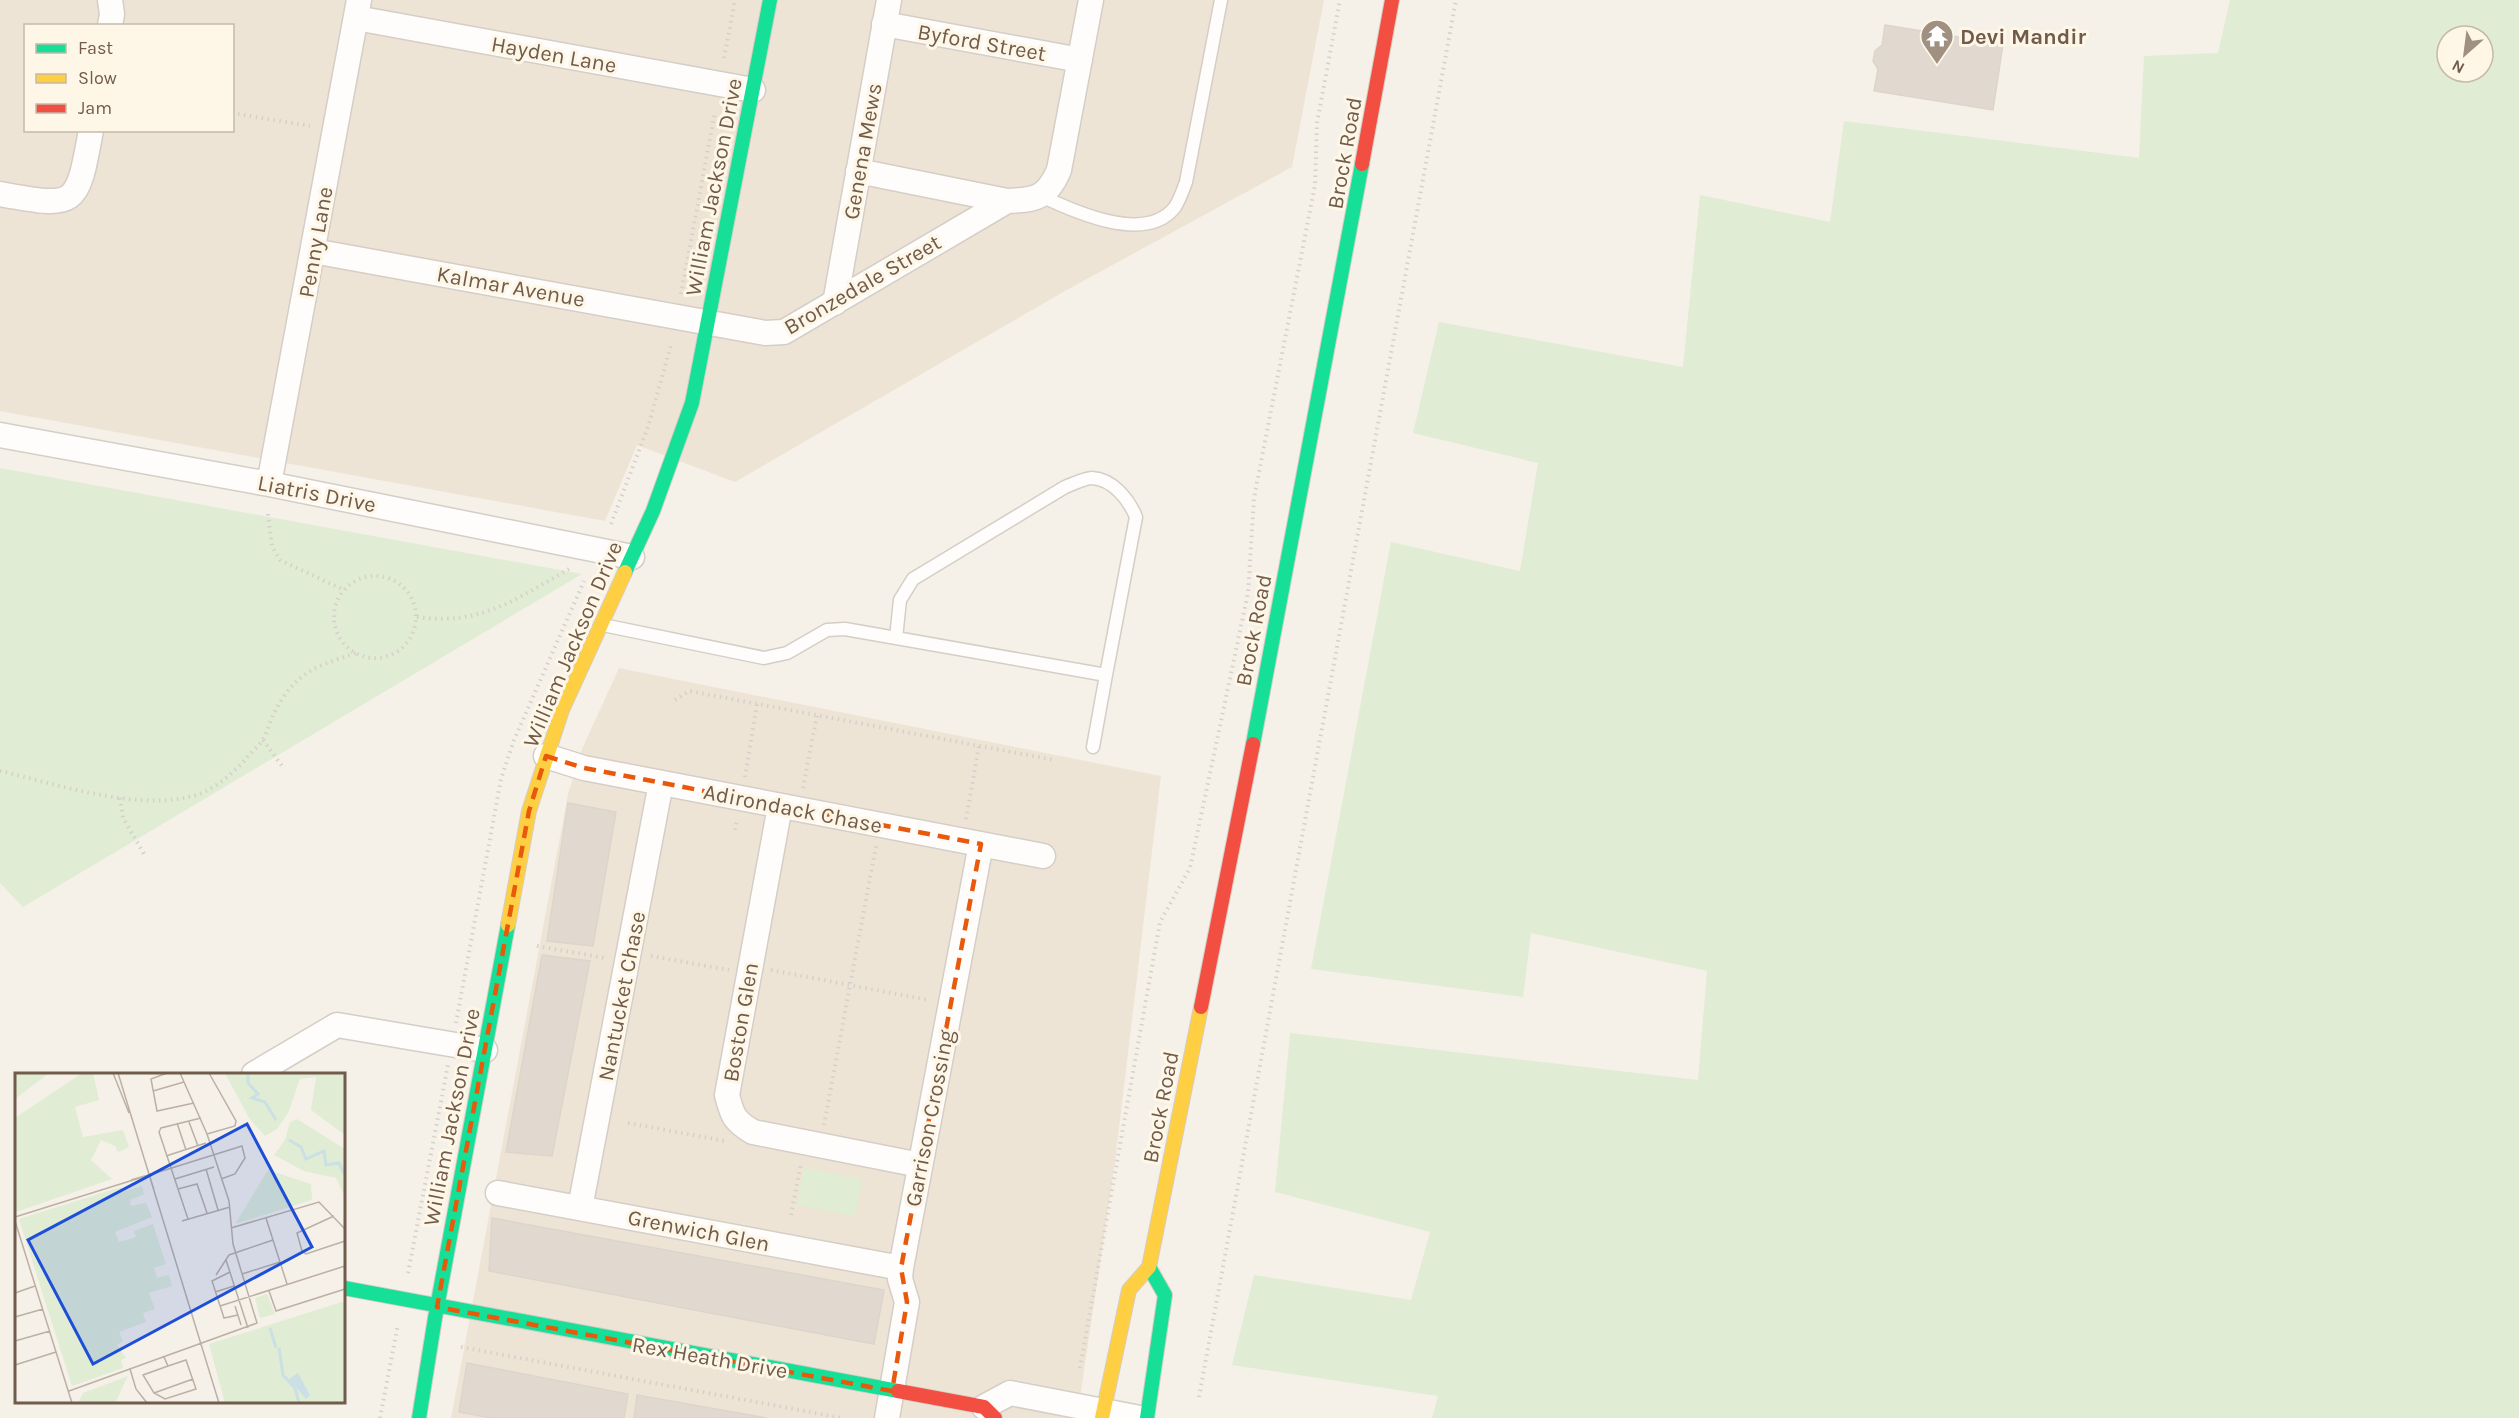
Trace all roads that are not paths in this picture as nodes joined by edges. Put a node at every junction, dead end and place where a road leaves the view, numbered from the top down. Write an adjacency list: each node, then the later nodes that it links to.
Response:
1 (110, 0): 8 (street)
2 (770, 0): 11 (street, William Jackson Drive)
3 (889, 0): 9 (street, Genena Mews)
4 (1090, 0): 10 (street)
5 (1221, 0): 15 (lane)
6 (1392, 0): 37 (street, Brock Road)
7 (358, 9): 11 (street, Hayden Lane); 17 (street, Penny Lane)
8 (110, 24)
9 (884, 24): 10 (street, Byford Street); 13 (street, Genena Mews)
10 (1080, 60): 15 (street)
11 (753, 90): 19 (street, William Jackson Drive)
12 (91, 132): 14 (street)
13 (858, 171): 16 (street); 18 (street, Genena Mews)
14 (0, 194)
15 (1041, 196): 16 (street)
16 (1007, 201): 18 (street, Bronzedale Street)
17 (313, 251): 19 (street, Kalmar Avenue); 21 (street, Penny Lane)
18 (836, 303): 19 (street, Bronzedale Street)
19 (710, 322): 22 (street, William Jackson Drive)
20 (0, 435): 21 (street, Liatris Drive)
21 (269, 484): 22 (street, Liatris Drive)
22 (632, 557): 23 (street, William Jackson Drive)
23 (602, 624): 24 (lane); 27 (street, William Jackson Drive)
24 (896, 638): 25 (lane); 25 (lane)
25 (1106, 675): 26 (lane)
26 (1093, 747)
27 (546, 756): 28 (street, Adirondack Chase); 32 (street, William Jackson Drive)
28 (661, 783): 29 (street, Adirondack Chase); 36 (street, Nantucket Chase)
29 (780, 806): 30 (street, Adirondack Chase); 34 (street, Boston Glen)
30 (981, 844): 31 (street, Adirondack Chase); 34 (street, Garrison Crossing)
31 (1043, 856)
32 (485, 1050): 33 (street); 40 (street, William Jackson Drive)
33 (256, 1073)
34 (920, 1165): 38 (street, Garrison Crossing)
35 (498, 1193): 36 (street, Grenwich Glen)
36 (580, 1208): 38 (street, Grenwich Glen)
37 (1149, 1267): 43 (street, Brock Road); 47 (street)
38 (901, 1268): 41 (street, Garrison Crossing)
39 (345, 1288): 40 (street, Rex Heath Drive)
40 (437, 1307): 41 (street, Rex Heath Drive); 44 (street, William Jackson Drive)
41 (892, 1391): 42 (street, Rex Heath Drive); 45 (street, Garrison Crossing)
42 (989, 1413): 43 (street, Rex Heath Drive)
43 (1103, 1414): 46 (street, Rex Heath Drive)
44 (419, 1418)
45 (887, 1418)
46 (1140, 1418)
47 (1147, 1418)

